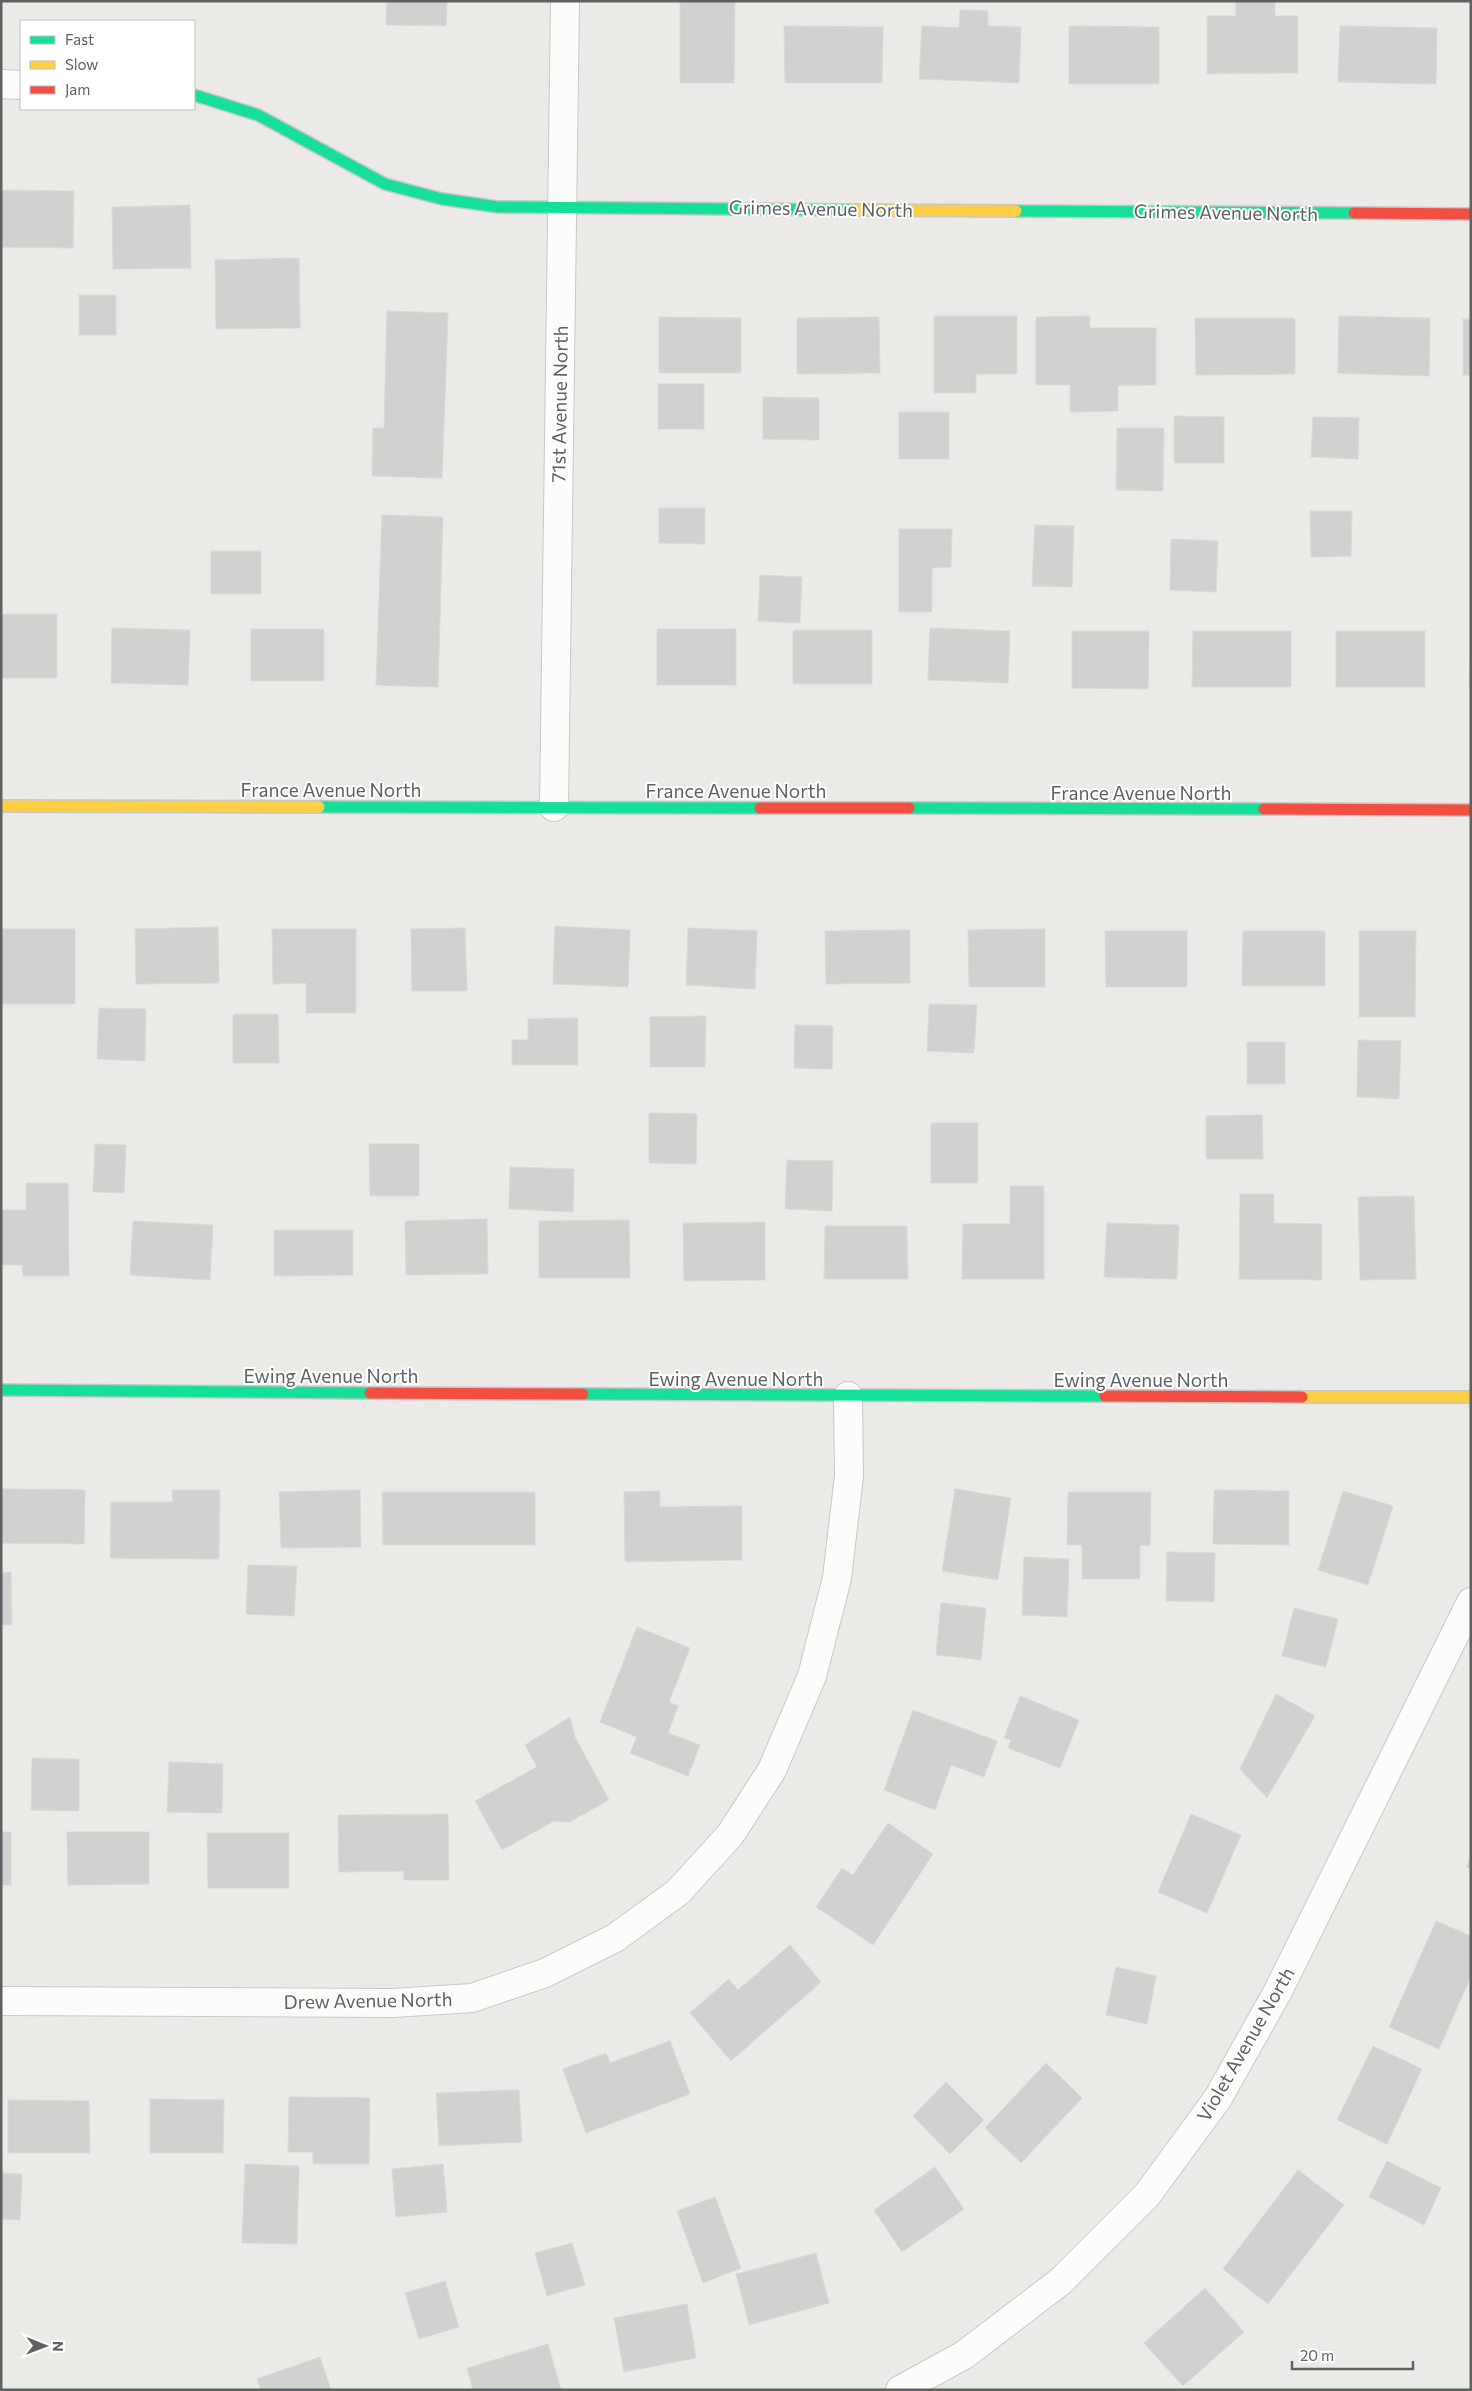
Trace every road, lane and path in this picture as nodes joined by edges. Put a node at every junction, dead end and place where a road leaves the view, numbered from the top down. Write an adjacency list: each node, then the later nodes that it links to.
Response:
1 (565, 1): 5 (street, 71st Avenue North)
2 (1, 84): 3 (street)
3 (20, 84)
4 (195, 95): 5 (street, Grimes Avenue North)
5 (561, 207): 6 (street, Grimes Avenue North); 8 (street, 71st Avenue North)
6 (1471, 214)
7 (1, 806): 8 (street, France Avenue North)
8 (554, 807): 9 (street, France Avenue North)
9 (1471, 810)
10 (1, 1390): 11 (street, Ewing Avenue North)
11 (848, 1396): 12 (street, Ewing Avenue North); 14 (street, Drew Avenue North)
12 (1471, 1397)
13 (1471, 1602): 15 (street, Violet Avenue North)
14 (1, 2001)
15 (900, 2390)

